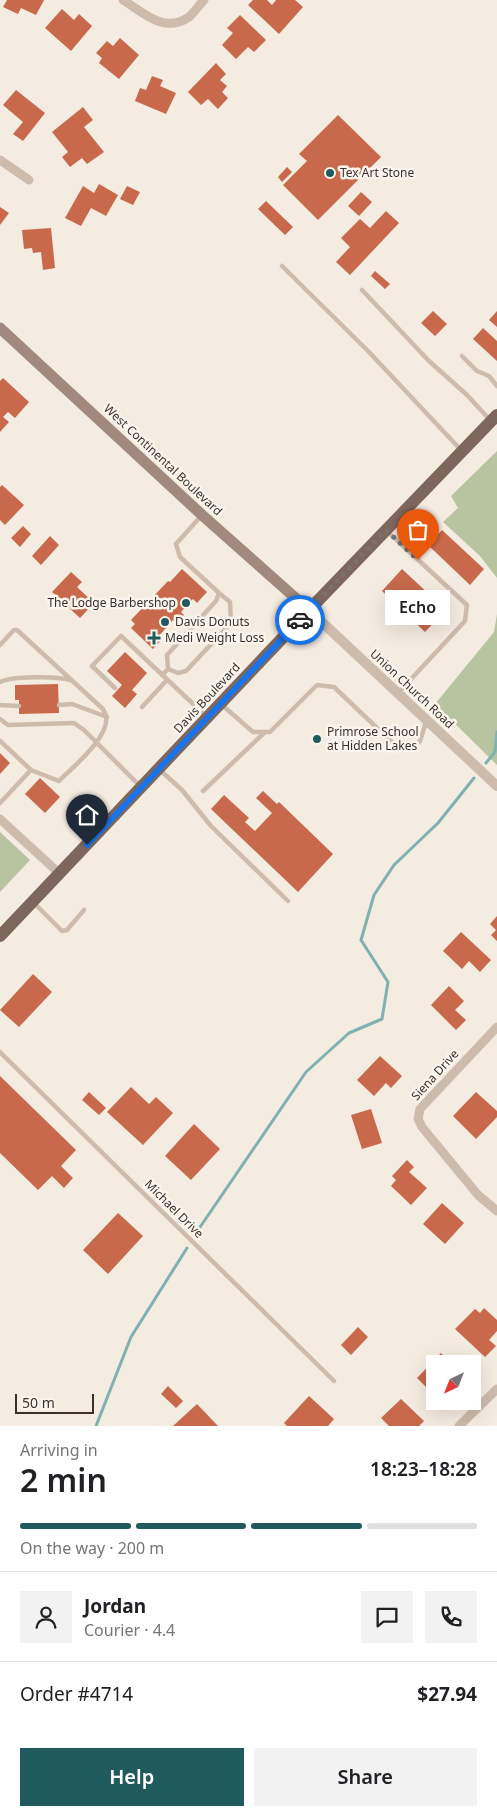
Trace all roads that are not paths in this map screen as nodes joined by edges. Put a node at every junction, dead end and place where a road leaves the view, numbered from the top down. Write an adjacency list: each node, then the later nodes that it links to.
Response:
1 (123, 0): 2 (street)
2 (204, 0)
3 (0, 160): 4 (street)
4 (29, 180)
5 (282, 266): 11 (lane)
6 (362, 290): 10 (lane)
7 (2, 332): 12 (main road, West Continental Boulevard)
8 (462, 356): 9 (lane)
9 (497, 386)
10 (494, 418): 11 (main road, Davis Boulevard)
11 (462, 450): 13 (main road, Davis Boulevard)
12 (202, 514): 14 (lane); 15 (main road, West Continental Boulevard)
13 (386, 530): 15 (main road, Davis Boulevard); 23 (lane)
14 (219, 593): 17 (lane); 17 (lane)
15 (309, 610): 23 (street, Union Church Road); 24 (main road, Davis Boulevard)
16 (0, 645): 19 (lane)
17 (168, 668): 18 (lane)
18 (162, 675): 20 (lane); 22 (lane)
19 (71, 680): 21 (lane); 29 (lane)
20 (167, 680): 28 (lane); 30 (lane)
21 (0, 682)
22 (115, 688)
23 (398, 693): 32 (street, Union Church Road)
24 (221, 704): 30 (main road, Davis Boulevard); 33 (lane)
25 (0, 705): 27 (lane)
26 (59, 705): 29 (lane)
27 (19, 706)
28 (142, 707)
29 (107, 717): 35 (lane)
30 (208, 718): 36 (main road, Davis Boulevard)
31 (0, 719): 35 (lane)
32 (427, 720): 33 (lane); 38 (street, Union Church Road)
33 (265, 732): 40 (lane)
34 (0, 740): 37 (lane)
35 (96, 744): 37 (lane); 39 (lane)
36 (159, 769): 39 (main road, Davis Boulevard); 44 (lane)
37 (31, 770): 41 (lane)
38 (497, 786)
39 (142, 787): 43 (main road, Davis Boulevard)
40 (203, 791)
41 (0, 803)
42 (0, 819): 43 (street)
43 (60, 874): 45 (main road, Davis Boulevard)
44 (288, 901)
45 (32, 902): 46 (lane); 47 (main road, Davis Boulevard)
46 (84, 910)
47 (0, 936)
48 (497, 1027): 50 (street, Siena Drive)
49 (0, 1052): 51 (lane, Michael Drive)
50 (497, 1211)
51 (334, 1381)
52 (497, 1389): 53 (street)
53 (459, 1426)

